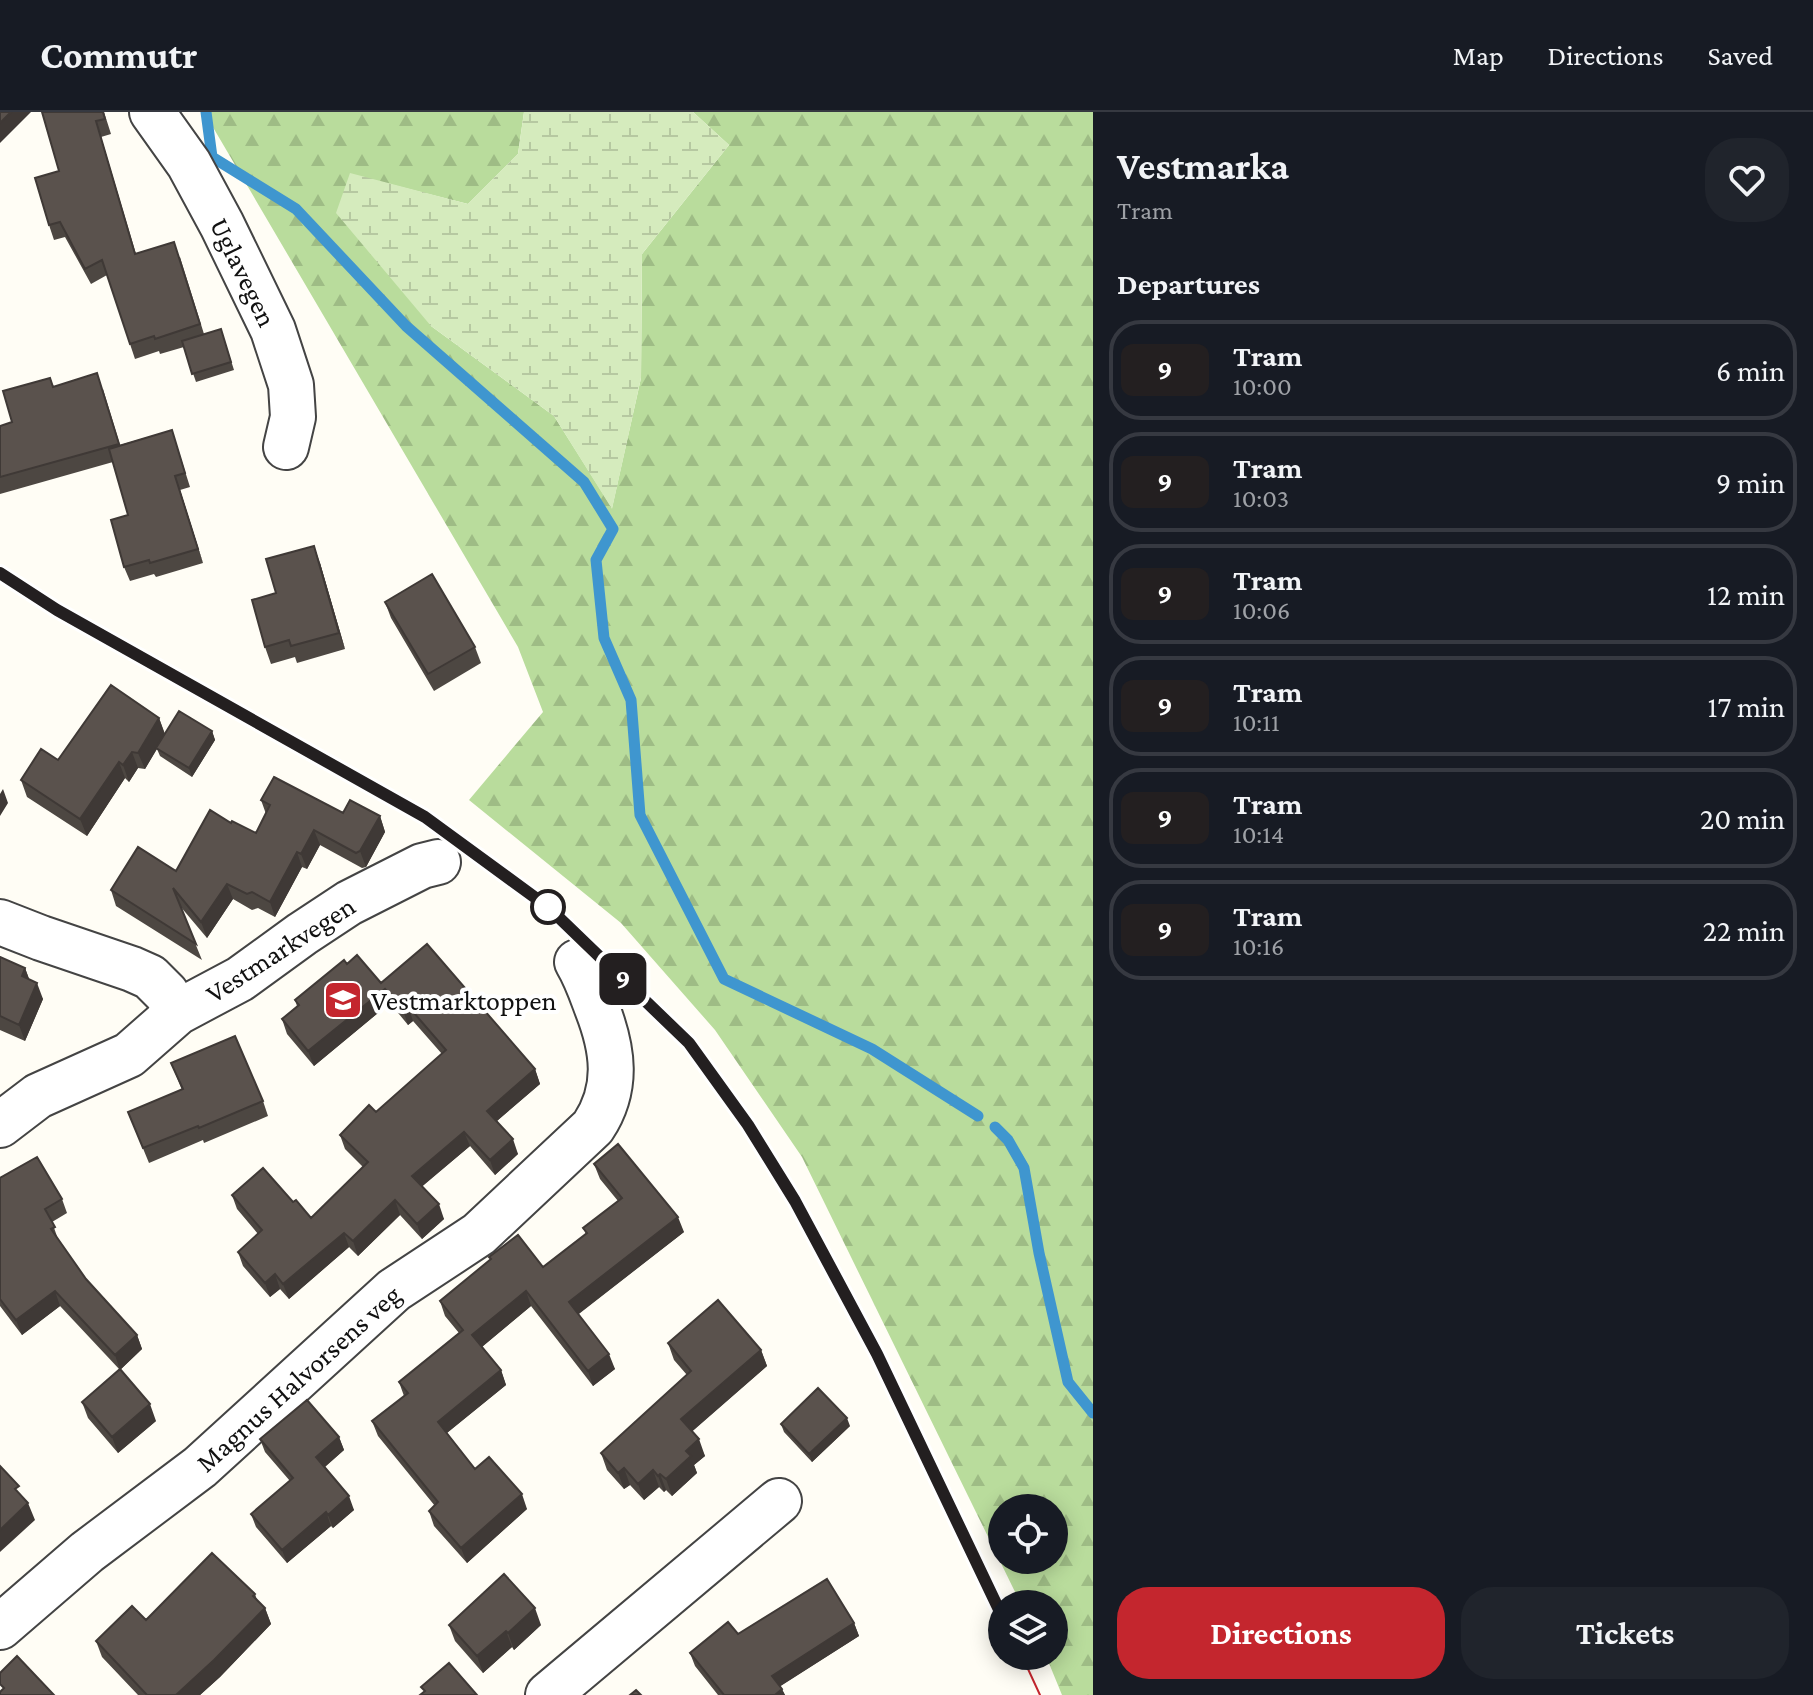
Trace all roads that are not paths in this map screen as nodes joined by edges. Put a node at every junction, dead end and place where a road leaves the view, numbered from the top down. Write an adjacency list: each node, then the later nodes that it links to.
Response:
1 (152, 112): 2 (street, Uglavegen)
2 (286, 447)
3 (438, 862): 6 (street, Vestmarkvegen)
4 (0, 922): 6 (street, Vestmarkvegen)
5 (577, 962): 9 (street, Magnus Halvorsens veg)
6 (178, 1012): 7 (street)
7 (0, 1125)
8 (779, 1501): 10 (street)
9 (0, 1627)
10 (548, 1695)

